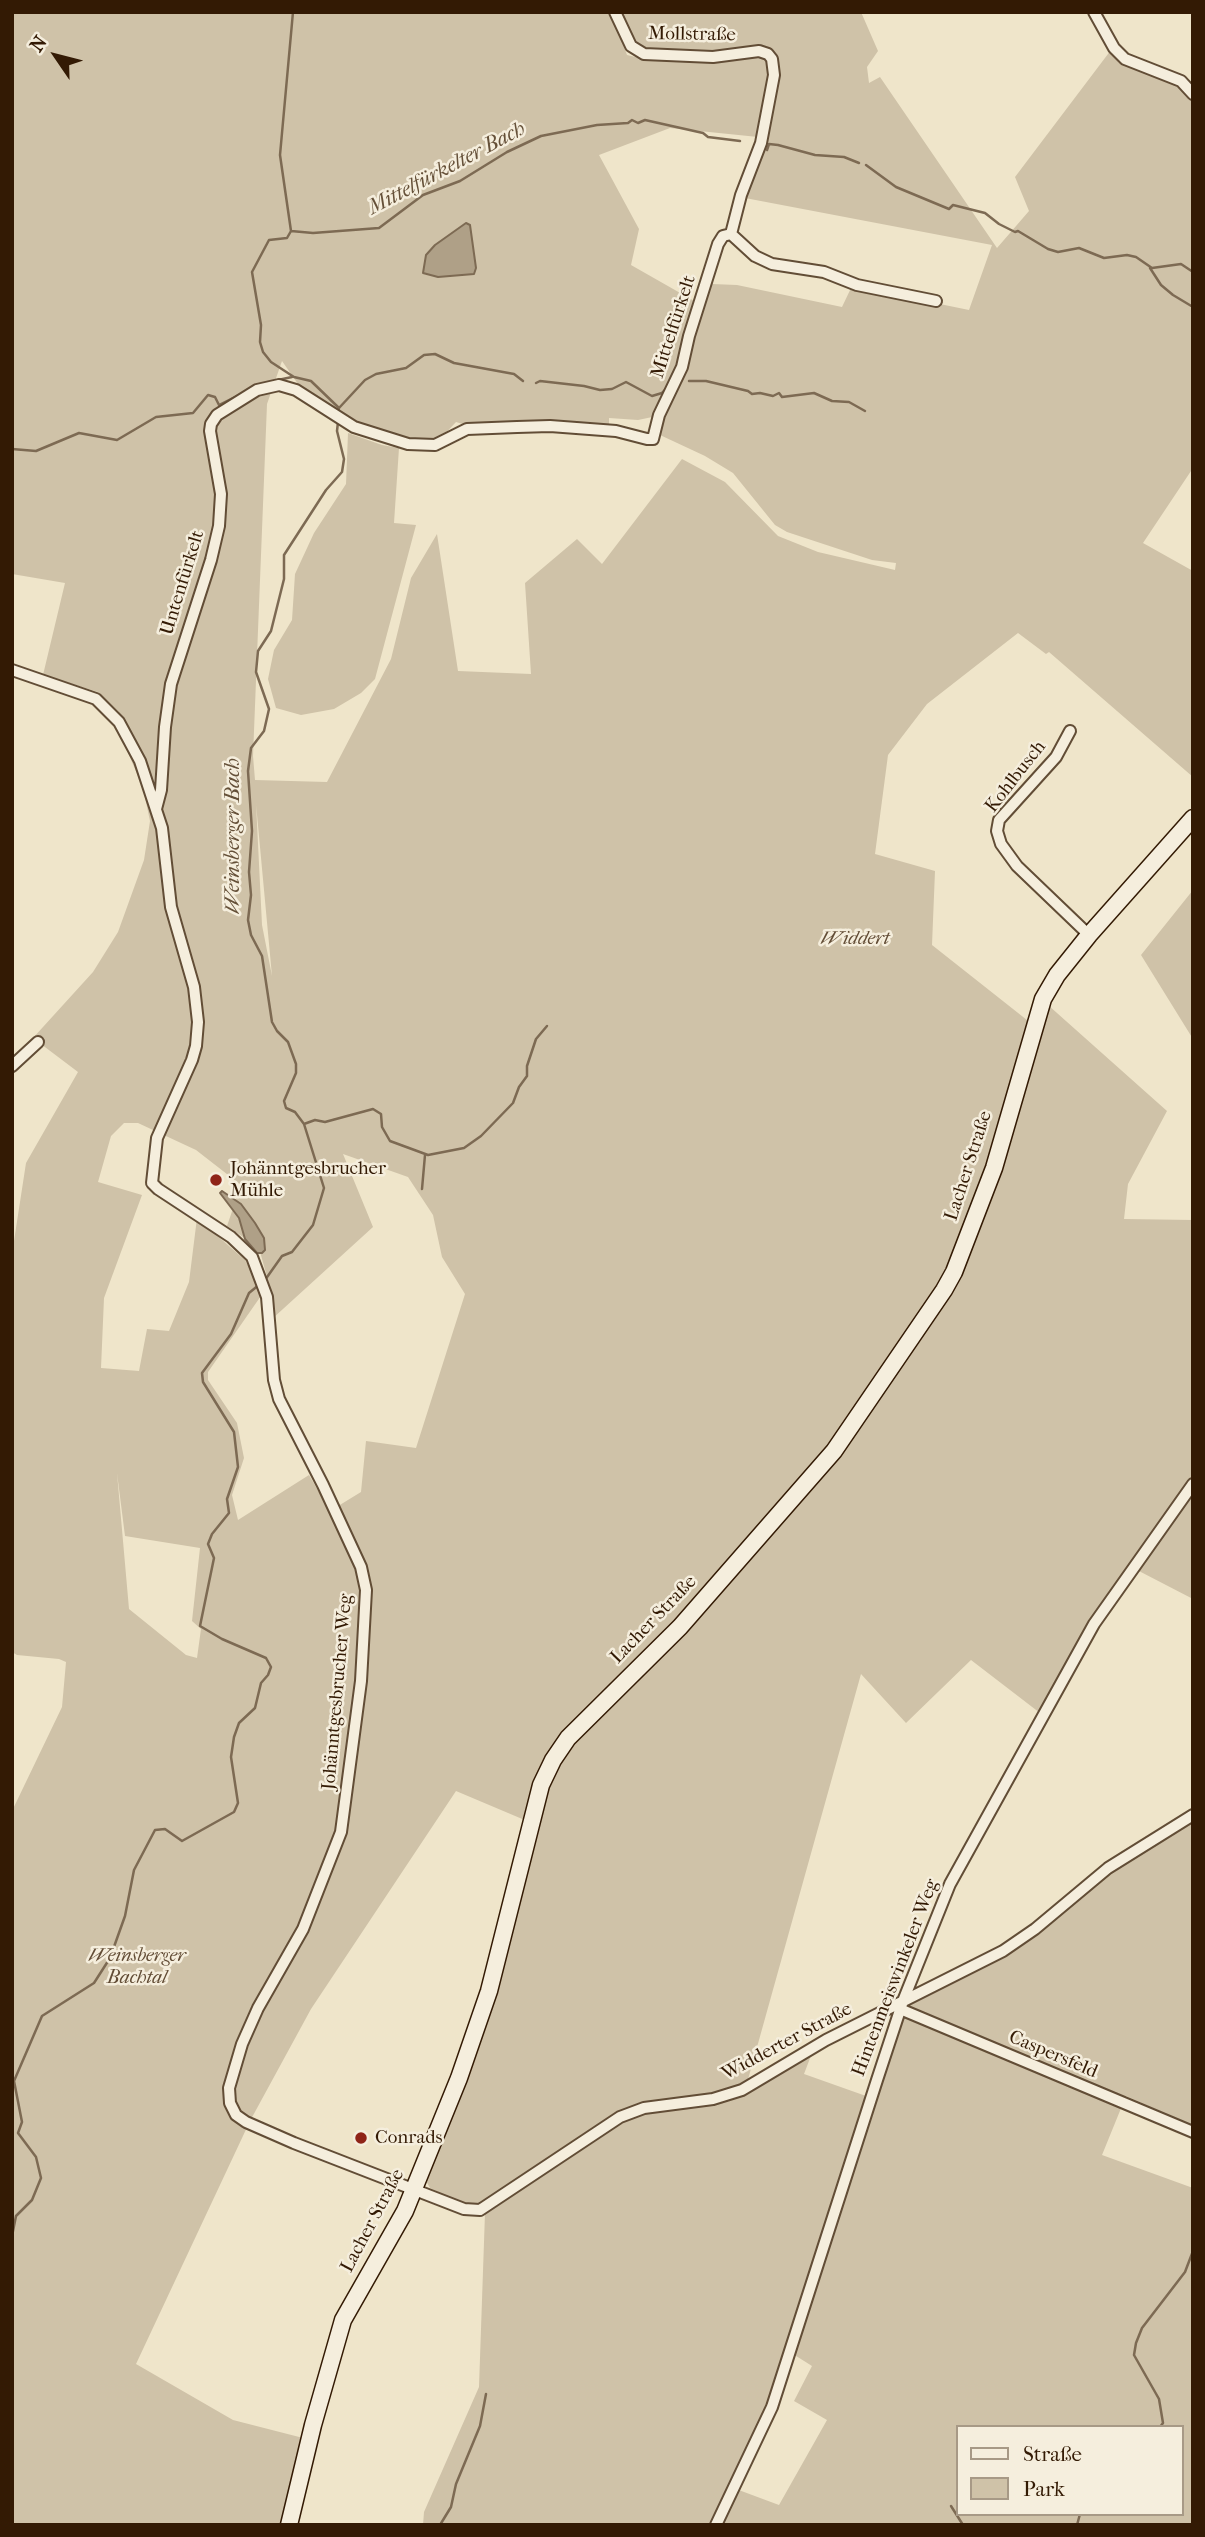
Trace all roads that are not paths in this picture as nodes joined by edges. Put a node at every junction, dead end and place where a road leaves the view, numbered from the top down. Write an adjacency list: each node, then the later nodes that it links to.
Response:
1 (615, 12): 3 (street, Mollstraße)
2 (1094, 12): 4 (street)
3 (774, 75): 5 (street, Mittelfürkelt)
4 (1193, 94)
5 (731, 234): 6 (street); 7 (street, Mittelfürkelt)
6 (936, 300)
7 (655, 436): 10 (street, Untenfürkelt)
8 (12, 670): 10 (street, Johänntgesbrucher Weg)
9 (1070, 732): 12 (street, Kohlbusch)
10 (156, 809): 19 (street, Johänntgesbrucher Weg)
11 (1193, 818): 12 (street, Lacher Straße)
12 (1089, 935): 19 (street, Lacher Straße)
13 (38, 1042): 14 (street)
14 (12, 1066)
15 (1193, 1484): 17 (street, Hintenmeiswinkeler Weg)
16 (1193, 1815): 17 (street, Widderter Straße)
17 (902, 2005): 18 (street, Caspersfeld); 19 (street, Widderter Straße); 21 (street, Hintenmeiswinkeler Weg)
18 (1193, 2132)
19 (415, 2189): 20 (street, Lacher Straße)
20 (289, 2525)
21 (716, 2525)

